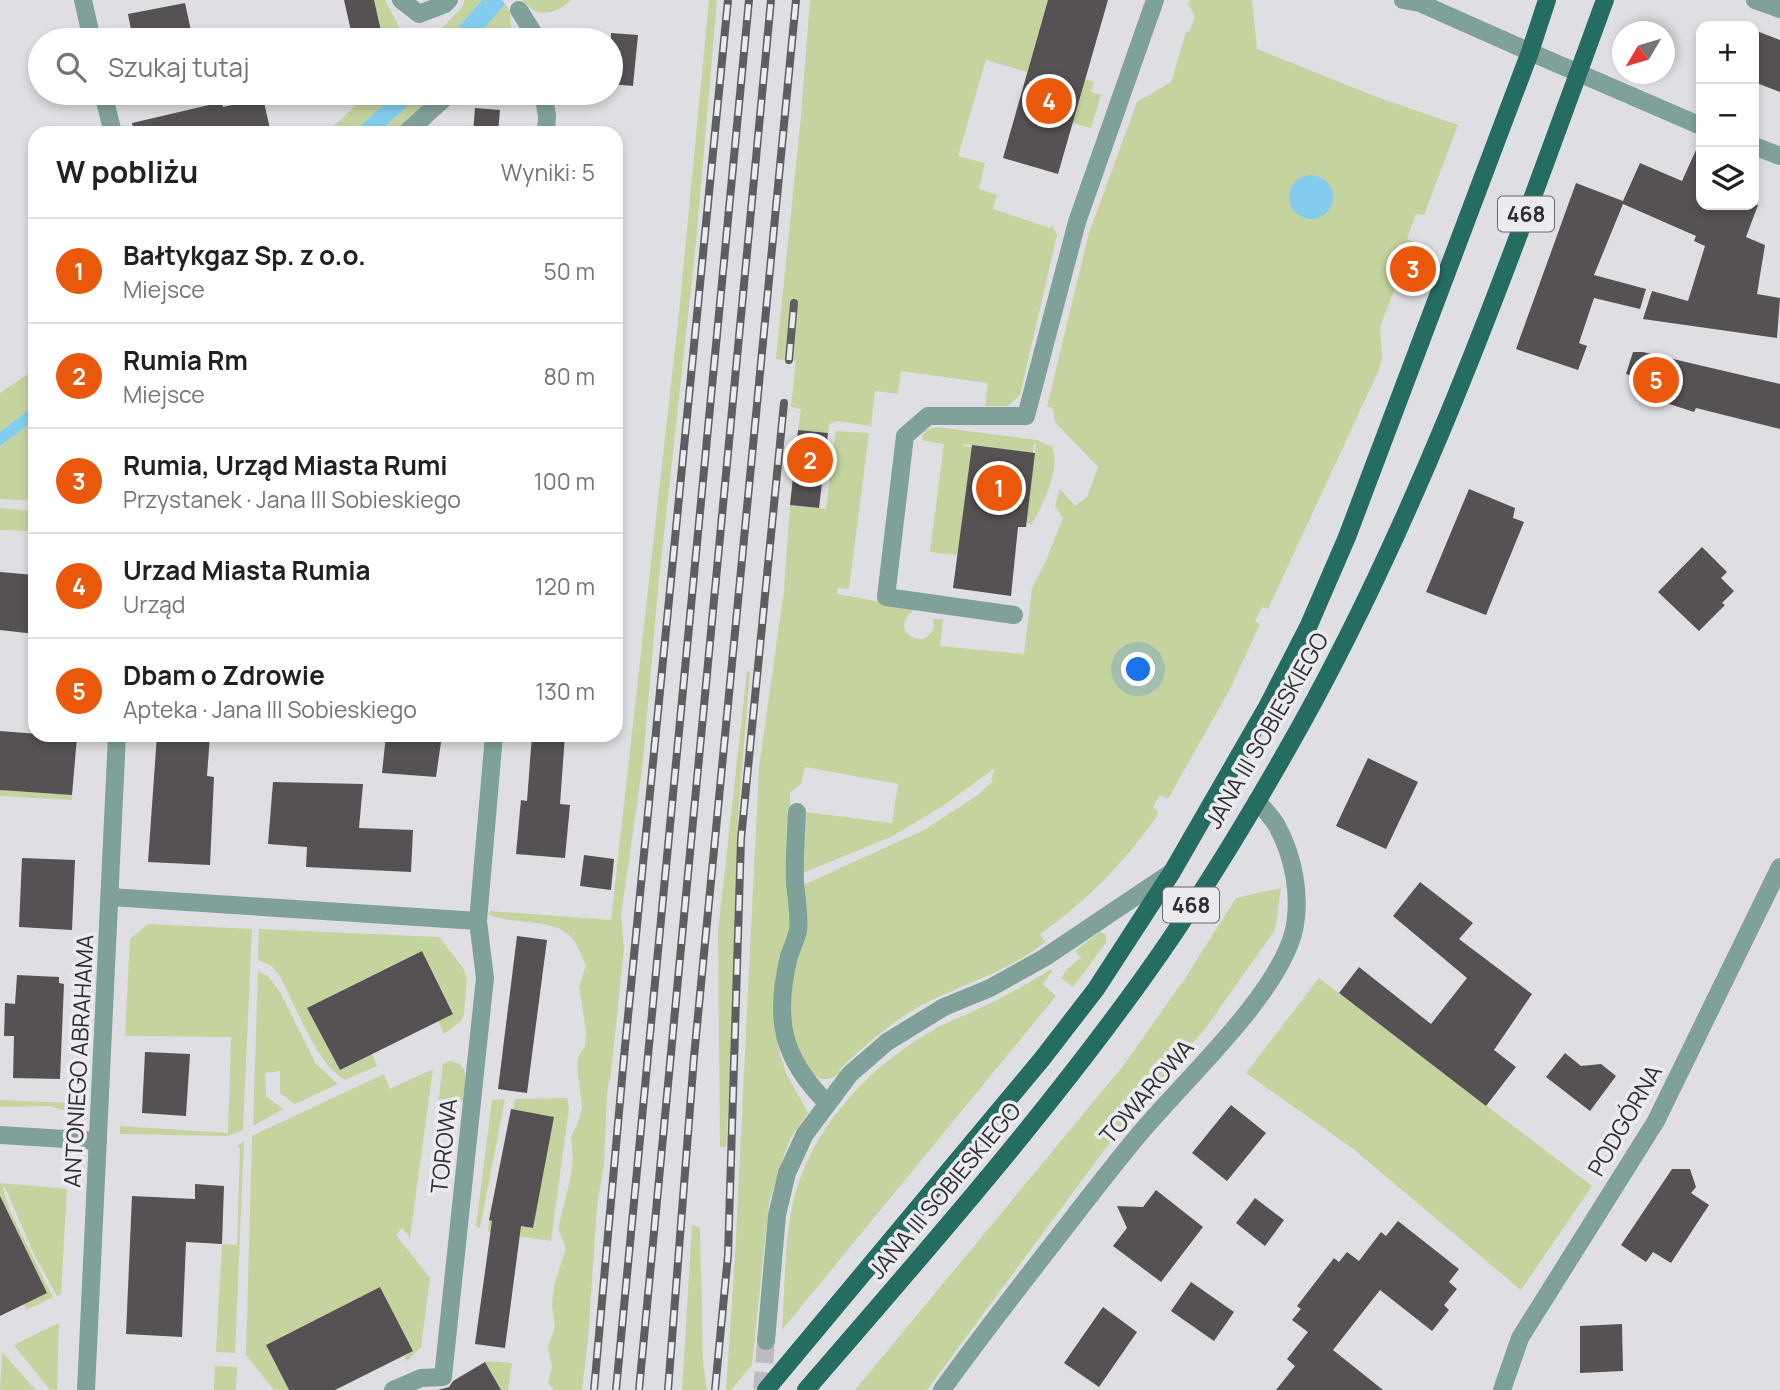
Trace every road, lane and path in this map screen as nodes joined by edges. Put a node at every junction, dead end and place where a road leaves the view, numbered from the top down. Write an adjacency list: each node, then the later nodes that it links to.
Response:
1 (83, 0): 11 (street)
2 (401, 0): 3 (street)
3 (449, 0)
4 (1155, 0): 24 (street)
5 (1403, 0): 13 (street)
6 (1547, 0): 13 (main road, JANA III SOBIESKIEGO / 468)
7 (1605, 0): 14 (main road, JANA III SOBIESKIEGO / 468)
8 (1755, 0): 9 (street)
9 (1780, 9)
10 (519, 10): 12 (street)
11 (89, 28)
12 (526, 28)
13 (1530, 52): 14 (street); 30 (main road, JANA III SOBIESKIEGO / 468)
14 (1578, 74): 18 (street); 27 (main road, JANA III SOBIESKIEGO / 468)
15 (106, 105): 19 (street)
16 (437, 105): 20 (street)
17 (546, 105): 21 (street)
18 (1696, 124)
19 (111, 126)
20 (414, 126)
21 (546, 126)
22 (1757, 147): 23 (street)
23 (1780, 156)
24 (1014, 615)
25 (117, 742): 31 (street, ANTONIEGO ABRAHAMA)
26 (493, 742): 32 (street, TOROWA)
27 (1258, 801): 40 (main road, JANA III SOBIESKIEGO / 468); 41 (street, TOWAROWA)
28 (797, 813): 33 (street)
29 (1780, 867): 42 (street, PODGÓRNA)
30 (1172, 872): 33 (street); 39 (main road, JANA III SOBIESKIEGO / 468)
31 (110, 897): 32 (street); 35 (street, ANTONIEGO ABRAHAMA)
32 (478, 920): 38 (street, TOROWA)
33 (827, 1103): 36 (street)
34 (0, 1135): 35 (street)
35 (98, 1141): 37 (street, ANTONIEGO ABRAHAMA)
36 (766, 1341)
37 (86, 1390)
38 (393, 1390)
39 (766, 1390)
40 (806, 1390)
41 (942, 1390)
42 (1502, 1390)

